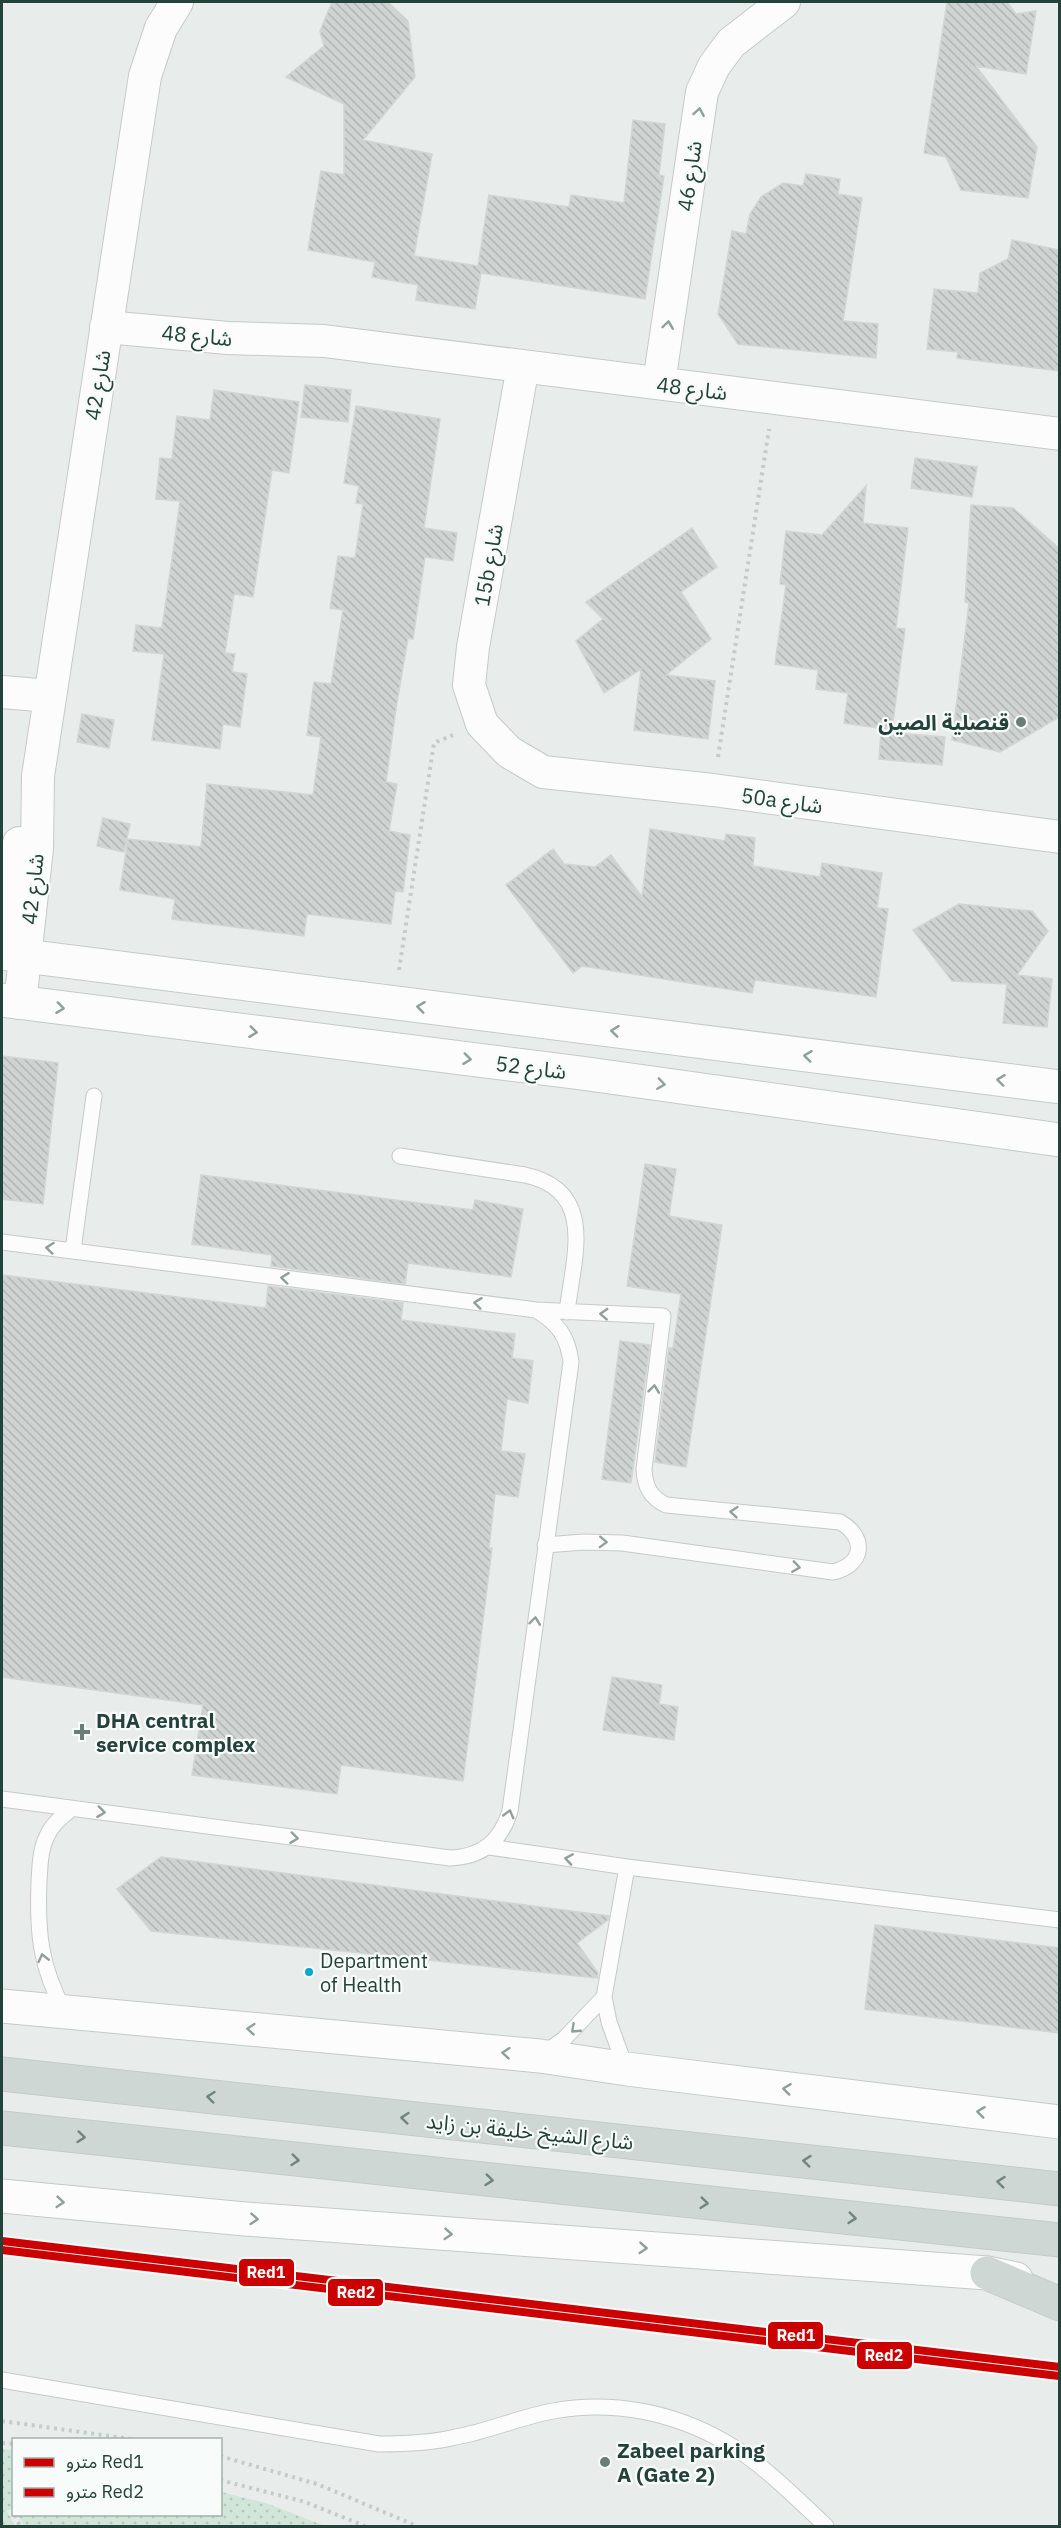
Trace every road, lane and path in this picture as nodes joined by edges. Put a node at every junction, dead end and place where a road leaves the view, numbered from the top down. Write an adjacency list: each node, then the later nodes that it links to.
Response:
1 (177, 2): 3 (street, شارع 42)
2 (784, 2): 5 (street, شارع 46, one-way to 2)
3 (108, 315): 4 (street, شارع 48); 9 (street, شارع 42)
4 (523, 366): 5 (street, شارع 48); 11 (street, 15b شارع)
5 (659, 383): 6 (street, شارع 48)
6 (774, 398): 7 (street, شارع 48); 14 (path)
7 (1059, 434)
8 (2, 692): 9 (street)
9 (48, 707): 10 (street); 13 (street, شارع 42)
10 (2, 711)
11 (482, 724): 12 (street, 15b شارع); 19 (path)
12 (509, 752): 14 (street, 50a شارع)
13 (38, 776): 16 (street, شارع 42); 17 (street, شارع 42)
14 (713, 790): 15 (street, 50a شارع)
15 (1059, 837)
16 (2, 931)
17 (13, 955): 18 (street, شارع 42); 19 (main road)
18 (11, 1001): 22 (main road, شارع 52, one-way to 22)
19 (394, 1004): 20 (main road, one-way to 19)
20 (1059, 1088)
21 (93, 1096): 25 (lane)
22 (1059, 1140)
23 (400, 1156): 27 (lane)
24 (2, 1242): 25 (lane, one-way to 24)
25 (73, 1250): 26 (lane, one-way to 25)
26 (536, 1310): 27 (lane); 28 (lane)
27 (567, 1312): 28 (lane, one-way to 27)
28 (545, 1545): 31 (lane, one-way to 28)
29 (2, 1798): 30 (lane)
30 (71, 1809): 31 (lane, one-way to 31); 36 (lane, one-way to 30)
31 (489, 1847): 32 (lane, one-way to 31)
32 (627, 1867): 33 (lane); 34 (lane)
33 (1059, 1920)
34 (604, 1997): 37 (lane, one-way to 37); 38 (lane)
35 (2, 2006): 36 (main road)
36 (65, 2012): 37 (main road, one-way to 36)
37 (540, 2056): 38 (main road)
38 (627, 2069): 40 (main road, one-way to 38)
39 (2, 2074): 42 (main road, شارع الشيخ خليفة بن زايد, one-way to 39)
40 (1059, 2122)
41 (2, 2128): 44 (main road, one-way to 44)
42 (1059, 2189)
43 (2, 2196): 45 (main road, one-way to 45)
44 (1059, 2240)
45 (987, 2273): 46 (main road); 47 (main road)
46 (1059, 2288)
47 (1059, 2304)
48 (2, 2380): 55 (lane)
49 (2, 2421): 50 (path)
50 (130, 2438)
51 (222, 2457): 54 (path)
52 (222, 2481): 53 (path)
53 (365, 2526)
54 (417, 2526)
55 (826, 2526)

